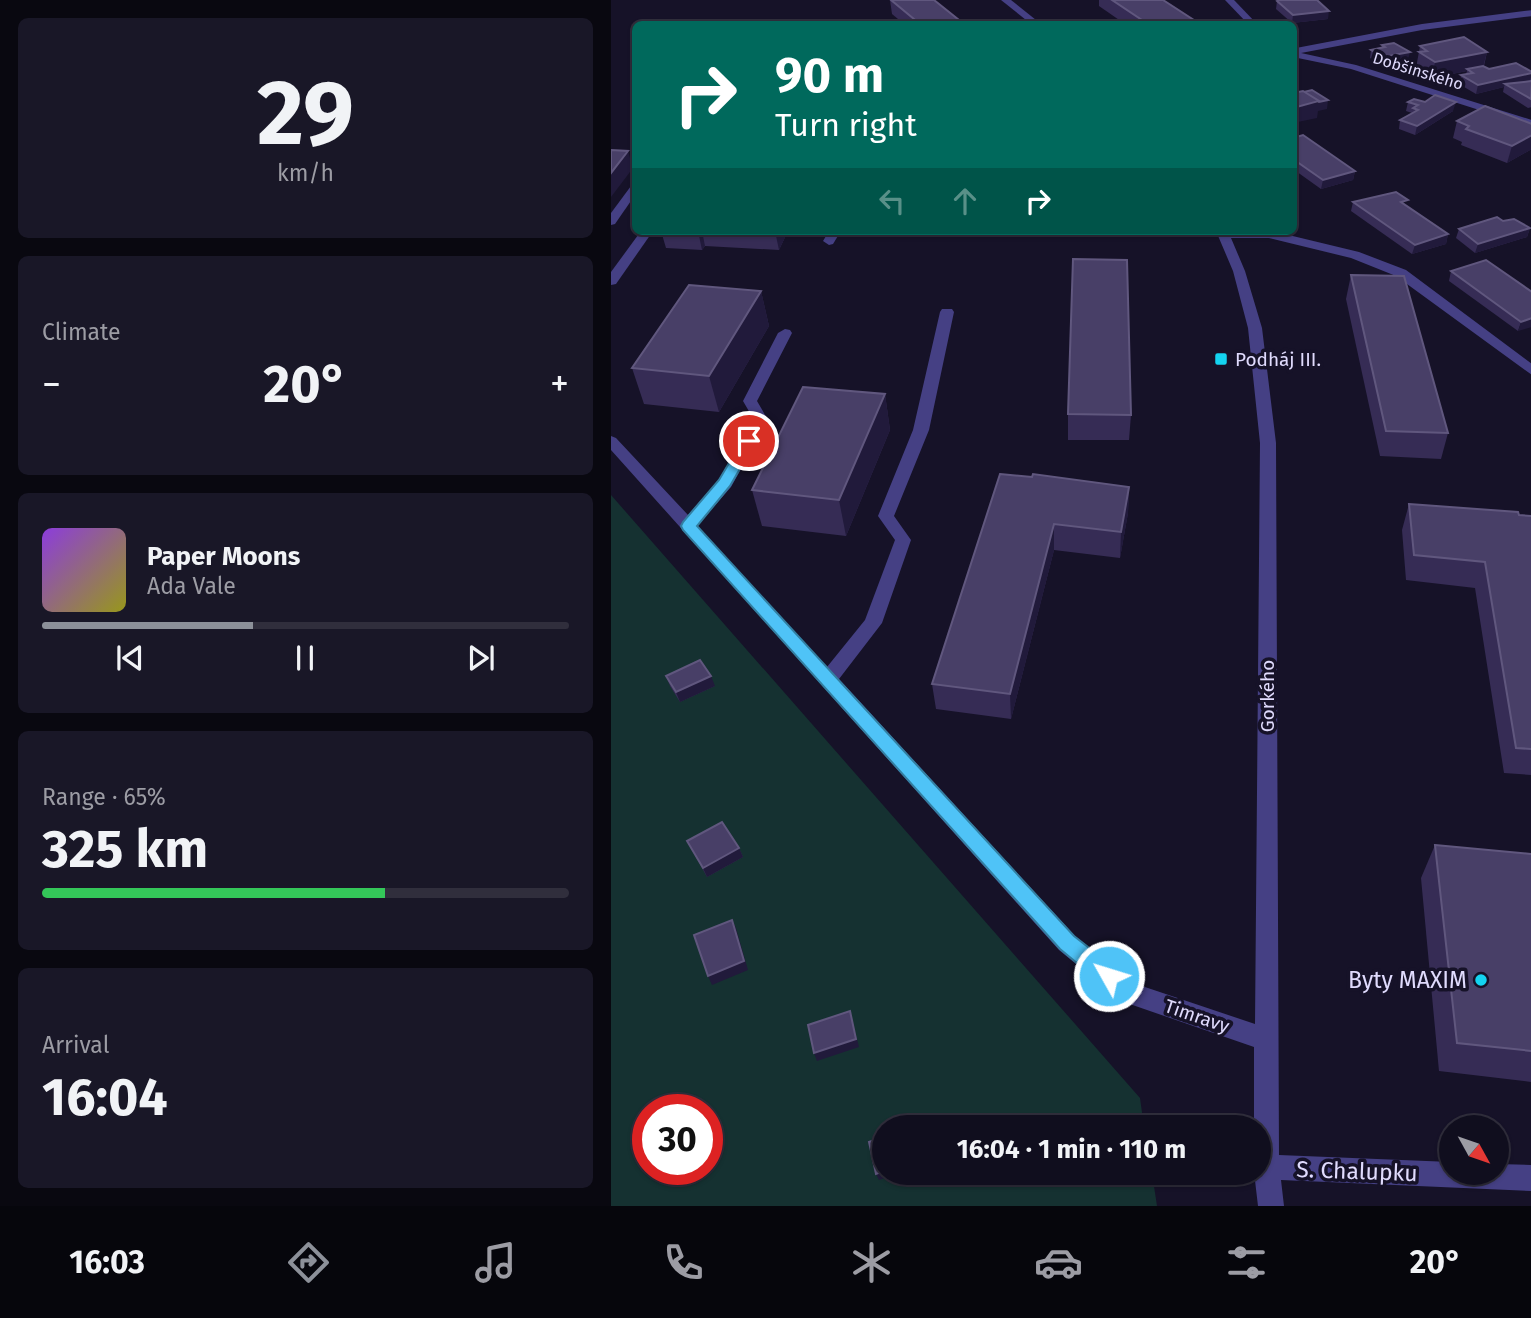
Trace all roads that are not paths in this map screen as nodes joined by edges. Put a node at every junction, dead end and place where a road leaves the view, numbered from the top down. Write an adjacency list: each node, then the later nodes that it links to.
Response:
1 (1005, 0): 5 (street)
2 (1229, 0): 6 (street)
3 (1516, 7): 4 (street)
4 (1528, 13): 7 (street)
5 (1032, 21)
6 (1250, 21)
7 (1297, 52)
8 (1297, 54): 9 (street, Dobšinského)
9 (1531, 124)
10 (632, 192): 11 (street)
11 (611, 221)
12 (644, 235): 15 (street)
13 (1223, 235): 22 (street, Gorkého)
14 (1273, 235): 18 (street)
15 (611, 281)
16 (947, 312): 21 (street)
17 (785, 333): 20 (street)
18 (1531, 371)
19 (611, 441): 20 (street, Timravy)
20 (688, 526): 21 (street, Timravy)
21 (828, 679): 22 (street, Timravy)
22 (1266, 1040): 23 (street, Gorkého)
23 (1266, 1115)
24 (1271, 1167): 25 (street, S. Chalupku)
25 (1531, 1178)
26 (1268, 1185): 27 (street, Gorkého)
27 (1271, 1206)

